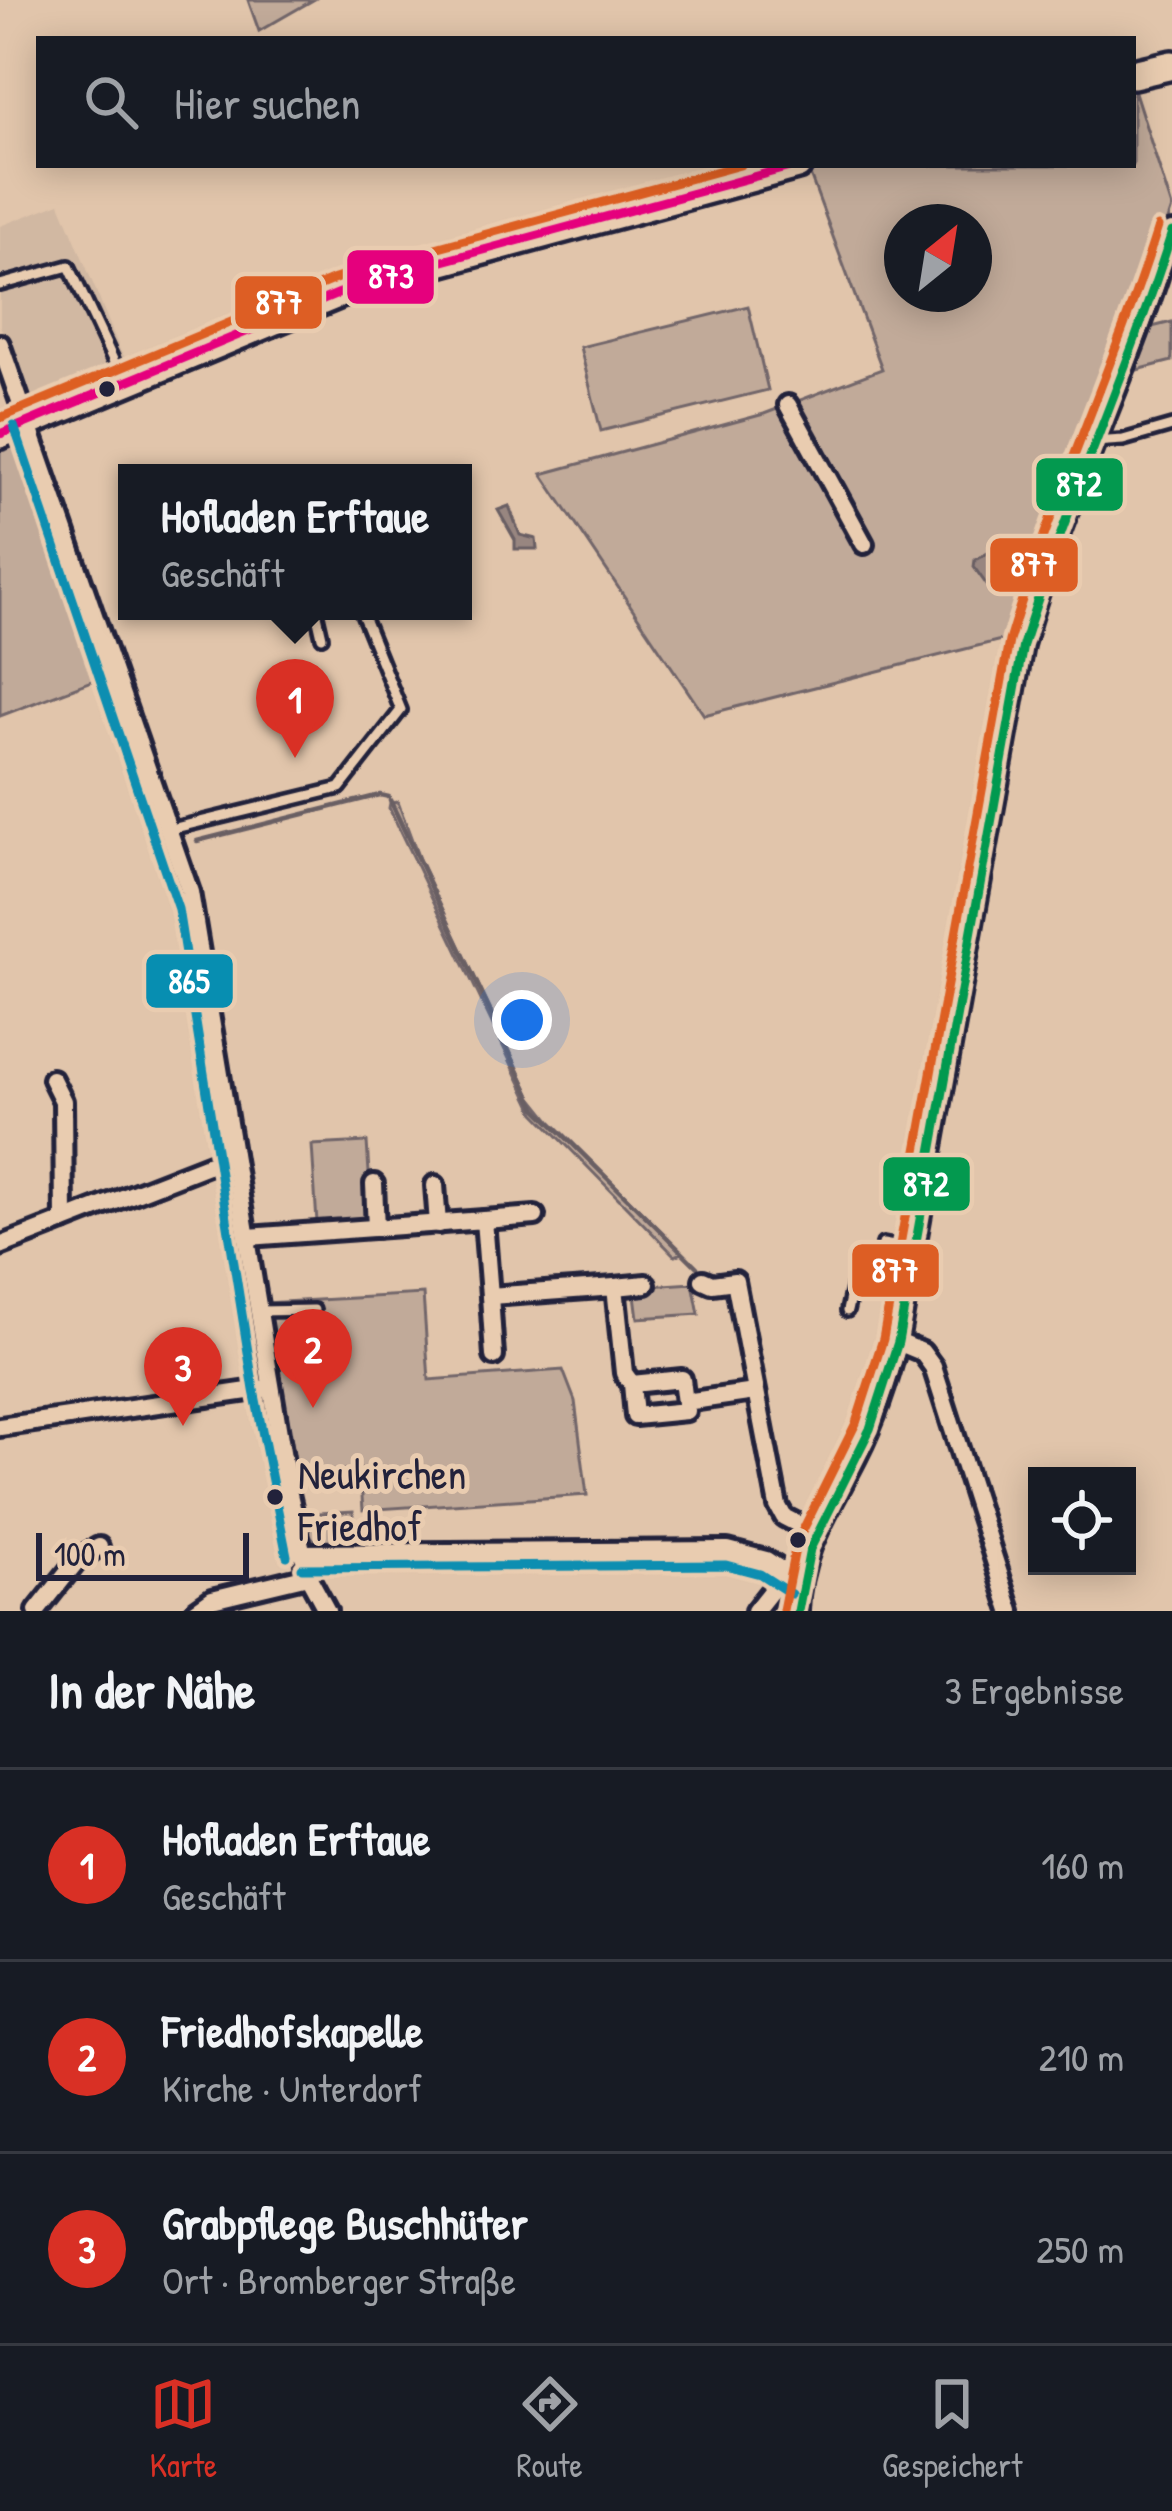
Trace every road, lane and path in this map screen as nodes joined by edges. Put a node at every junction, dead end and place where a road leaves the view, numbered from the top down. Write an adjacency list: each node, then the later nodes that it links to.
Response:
1 (1172, 65): 2 (main road)
2 (1136, 73)
3 (786, 168): 7 (main road)
4 (1172, 232): 12 (street)
5 (0, 285): 7 (lane)
6 (0, 344): 9 (street)
7 (123, 381): 9 (main road)
8 (788, 405): 13 (street)
9 (28, 421): 11 (main road); 17 (street)
10 (1172, 426): 12 (lane)
11 (0, 434)
12 (1094, 442): 29 (street)
13 (864, 544)
14 (318, 620): 16 (lane)
15 (365, 620): 17 (lane)
16 (322, 637)
17 (171, 829): 19 (street)
18 (52, 1079): 24 (street)
19 (233, 1155): 24 (street); 27 (street)
20 (374, 1184): 26 (street)
21 (435, 1184): 25 (street)
22 (535, 1216): 23 (street)
23 (484, 1220): 25 (street); 33 (street)
24 (64, 1221): 28 (street)
25 (438, 1224): 26 (street)
26 (376, 1228): 27 (street)
27 (248, 1237): 35 (street)
28 (0, 1246)
29 (916, 1250): 36 (lane); 37 (street)
30 (704, 1280): 41 (street)
31 (646, 1284): 32 (street)
32 (615, 1287): 33 (street); 39 (street)
33 (490, 1296): 38 (street)
34 (314, 1310): 35 (lane)
35 (259, 1311): 40 (street)
36 (848, 1311)
37 (898, 1342): 44 (street); 54 (street)
38 (494, 1356)
39 (632, 1384): 42 (street); 42 (street)
40 (269, 1388): 43 (street); 46 (street)
41 (755, 1391): 42 (street); 44 (street)
42 (685, 1402)
43 (0, 1426)
44 (815, 1533): 48 (street)
45 (98, 1547): 49 (street)
46 (302, 1553): 47 (street); 48 (street)
47 (308, 1576): 50 (street); 51 (street)
48 (799, 1582): 52 (street); 53 (street)
49 (37, 1611)
50 (195, 1611)
51 (327, 1611)
52 (755, 1611)
53 (798, 1611)
54 (1011, 1611)

